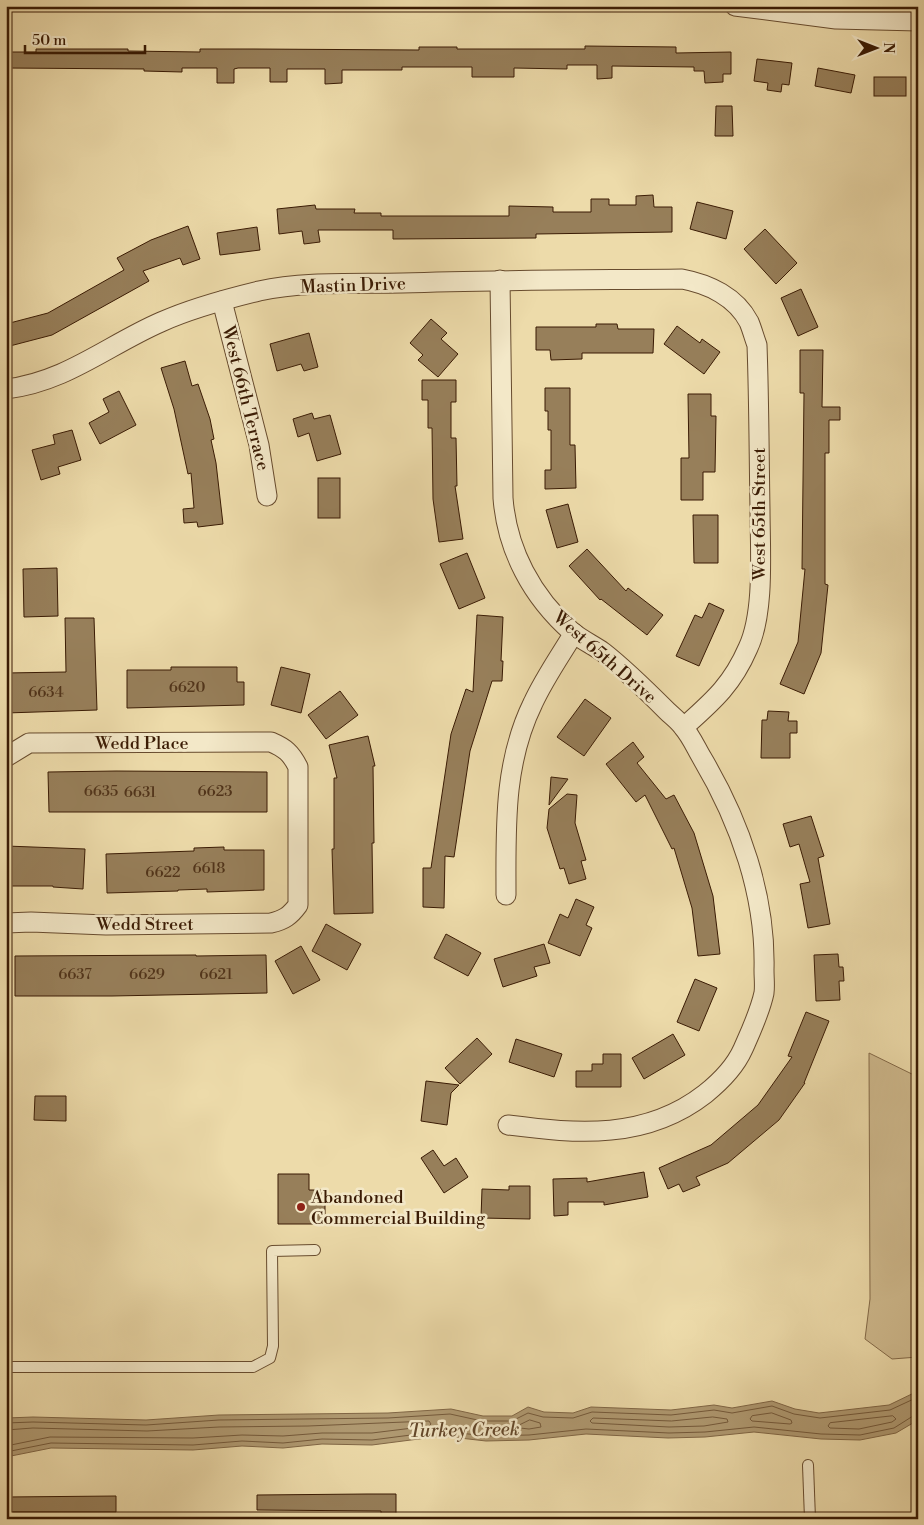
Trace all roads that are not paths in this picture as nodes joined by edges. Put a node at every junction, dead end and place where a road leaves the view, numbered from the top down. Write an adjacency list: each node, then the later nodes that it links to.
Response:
1 (735, 6): 2 (street)
2 (918, 21)
3 (500, 280): 4 (street, Mastin Drive); 5 (street, Mastin Drive); 8 (street, West 65th Drive)
4 (717, 291): 9 (street, West 65th Street)
5 (222, 301): 6 (street, Mastin Drive); 7 (street, West 66th Terrace)
6 (6, 389)
7 (267, 496)
8 (574, 634): 9 (street, West 65th Drive); 11 (street)
9 (684, 727): 14 (street, West 65th Drive)
10 (6, 757): 12 (street, Wedd Place)
11 (506, 895)
12 (284, 920): 13 (street, Wedd Street)
13 (6, 923)
14 (508, 1125)
15 (315, 1250): 16 (lane)
16 (6, 1367)
17 (808, 1465): 18 (lane)
18 (810, 1519)

